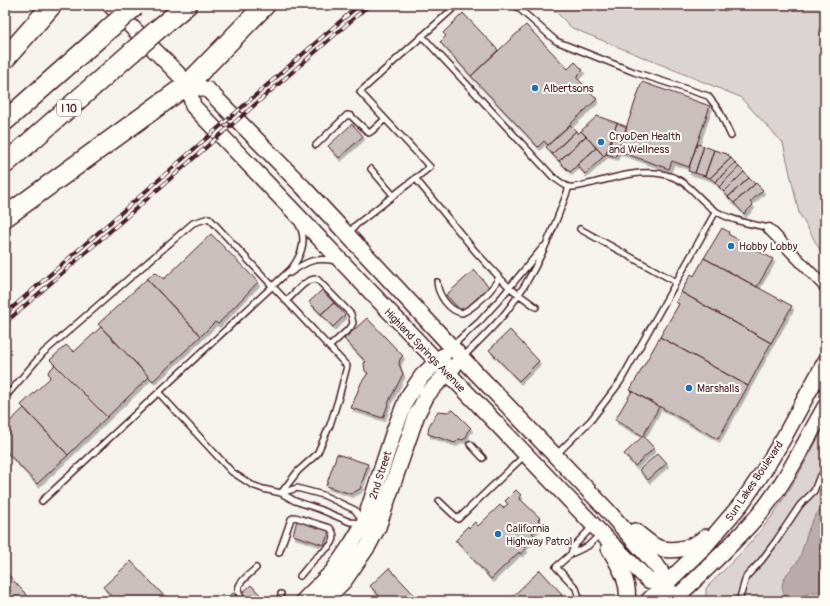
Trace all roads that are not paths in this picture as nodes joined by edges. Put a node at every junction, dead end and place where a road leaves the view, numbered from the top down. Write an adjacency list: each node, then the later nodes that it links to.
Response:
1 (52, 5): 9 (highway)
2 (110, 5): 10 (main road, Highland Springs Avenue)
3 (136, 5): 12 (highway, bridge)
4 (187, 5): 15 (highway, I 10, bridge)
5 (265, 5): 10 (highway)
6 (457, 5): 8 (lane)
7 (515, 5): 13 (lane)
8 (422, 36): 11 (lane); 18 (lane)
9 (5, 59)
10 (188, 84): 20 (main road, Highland Springs Avenue); 22 (highway); 25 (main road, Highland Springs Avenue)
11 (385, 119): 14 (lane); 17 (lane)
12 (5, 121)
13 (731, 136)
14 (316, 145)
15 (5, 164)
16 (371, 169): 19 (lane)
17 (415, 178): 19 (lane); 28 (lane)
18 (569, 187): 21 (lane); 26 (lane)
19 (393, 195): 25 (lane)
20 (287, 205): 27 (main road, Highland Springs Avenue); 29 (lane)
21 (716, 211): 23 (lane); 31 (lane)
22 (5, 218)
23 (770, 228): 33 (street)
24 (580, 229): 31 (lane)
25 (346, 235): 38 (main road, Highland Springs Avenue)
26 (546, 243): 34 (lane); 35 (lane)
27 (355, 276): 29 (lane); 41 (main road, Highland Springs Avenue)
28 (499, 277): 30 (lane); 34 (lane)
29 (282, 278): 32 (lane)
30 (437, 282)
31 (676, 282): 49 (lane)
32 (273, 286): 36 (lane); 44 (lane); 45 (lane)
33 (825, 287)
34 (510, 288): 35 (lane); 38 (lane)
35 (519, 295): 37 (lane); 40 (lane)
36 (286, 301): 39 (lane); 39 (lane)
37 (536, 307)
38 (452, 346): 40 (main road, Highland Springs Avenue); 41 (main road, 2nd Street)
39 (329, 347): 52 (lane)
40 (462, 358): 43 (main road, 2nd Street); 49 (main road, Highland Springs Avenue)
41 (436, 362): 43 (main road, Highland Springs Avenue); 57 (main road, 2nd Street)
42 (825, 362): 55 (main road, Sun Lakes Boulevard)
43 (447, 373): 48 (main road, Highland Springs Avenue); 69 (main road, 2nd Street)
44 (159, 392): 52 (lane); 53 (lane)
45 (8, 394)
46 (825, 407): 65 (main road, Sun Lakes Boulevard)
47 (470, 444): 50 (lane)
48 (525, 455): 54 (lane); 58 (main road, Highland Springs Avenue)
49 (556, 456): 56 (main road, Highland Springs Avenue)
50 (483, 458)
51 (825, 472): 73 (lane)
52 (281, 493): 57 (lane); 57 (lane)
53 (42, 501)
54 (439, 501)
55 (741, 504): 56 (main road); 63 (main road, Sun Lakes Boulevard)
56 (606, 509): 63 (main road)
57 (364, 523): 68 (main road, 2nd Street)
58 (597, 530): 60 (lane); 60 (lane); 63 (main road, Highland Springs Avenue); 71 (main road)
59 (279, 553): 62 (lane)
60 (571, 554): 70 (lane)
61 (256, 568): 66 (lane)
62 (300, 576)
63 (665, 586): 65 (main road, Highland Springs Avenue); 72 (main road, Sun Lakes Boulevard)
64 (281, 594): 67 (lane)
65 (677, 600)
66 (244, 601)
67 (280, 601)
68 (303, 601)
69 (324, 601)
70 (580, 601)
71 (627, 601)
72 (648, 601)
73 (739, 601)

